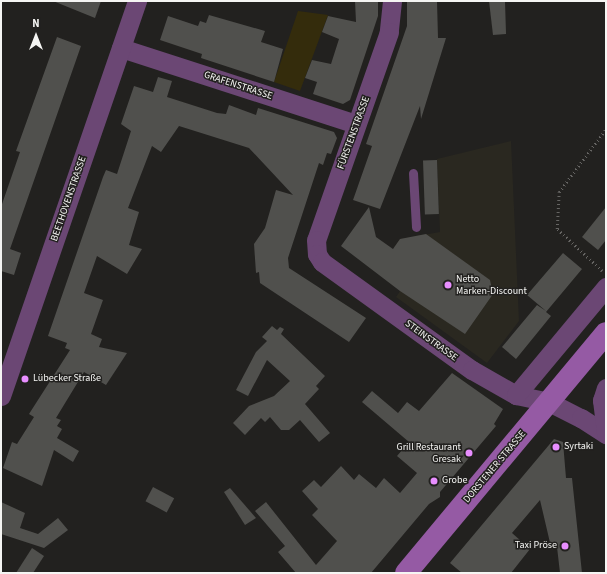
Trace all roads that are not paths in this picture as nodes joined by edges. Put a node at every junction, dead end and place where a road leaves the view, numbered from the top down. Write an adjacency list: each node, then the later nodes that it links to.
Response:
1 (137, 1): 3 (street, BEETHOVENSTRASSE)
2 (392, 1): 4 (street, FÜRSTENSTRASSE)
3 (120, 48): 4 (street, GRAFENSTRASSE); 14 (street, BEETHOVENSTRASSE)
4 (356, 124): 7 (street, FÜRSTENSTRASSE)
5 (413, 173): 6 (lane)
6 (416, 228)
7 (322, 262): 13 (street, STEINSTRASSE)
8 (606, 287): 13 (street)
9 (606, 334): 11 (main road, DORSTENER STRASSE)
10 (606, 351): 11 (street, DORSTENER STRASSE)
11 (583, 360): 15 (main road, DORSTENER STRASSE)
12 (606, 388): 16 (street)
13 (516, 395): 15 (street, STEINSTRASSE)
14 (1, 396)
15 (549, 402): 16 (street, STEINSTRASSE); 17 (main road, DORSTENER STRASSE)
16 (606, 434)
17 (406, 573)

